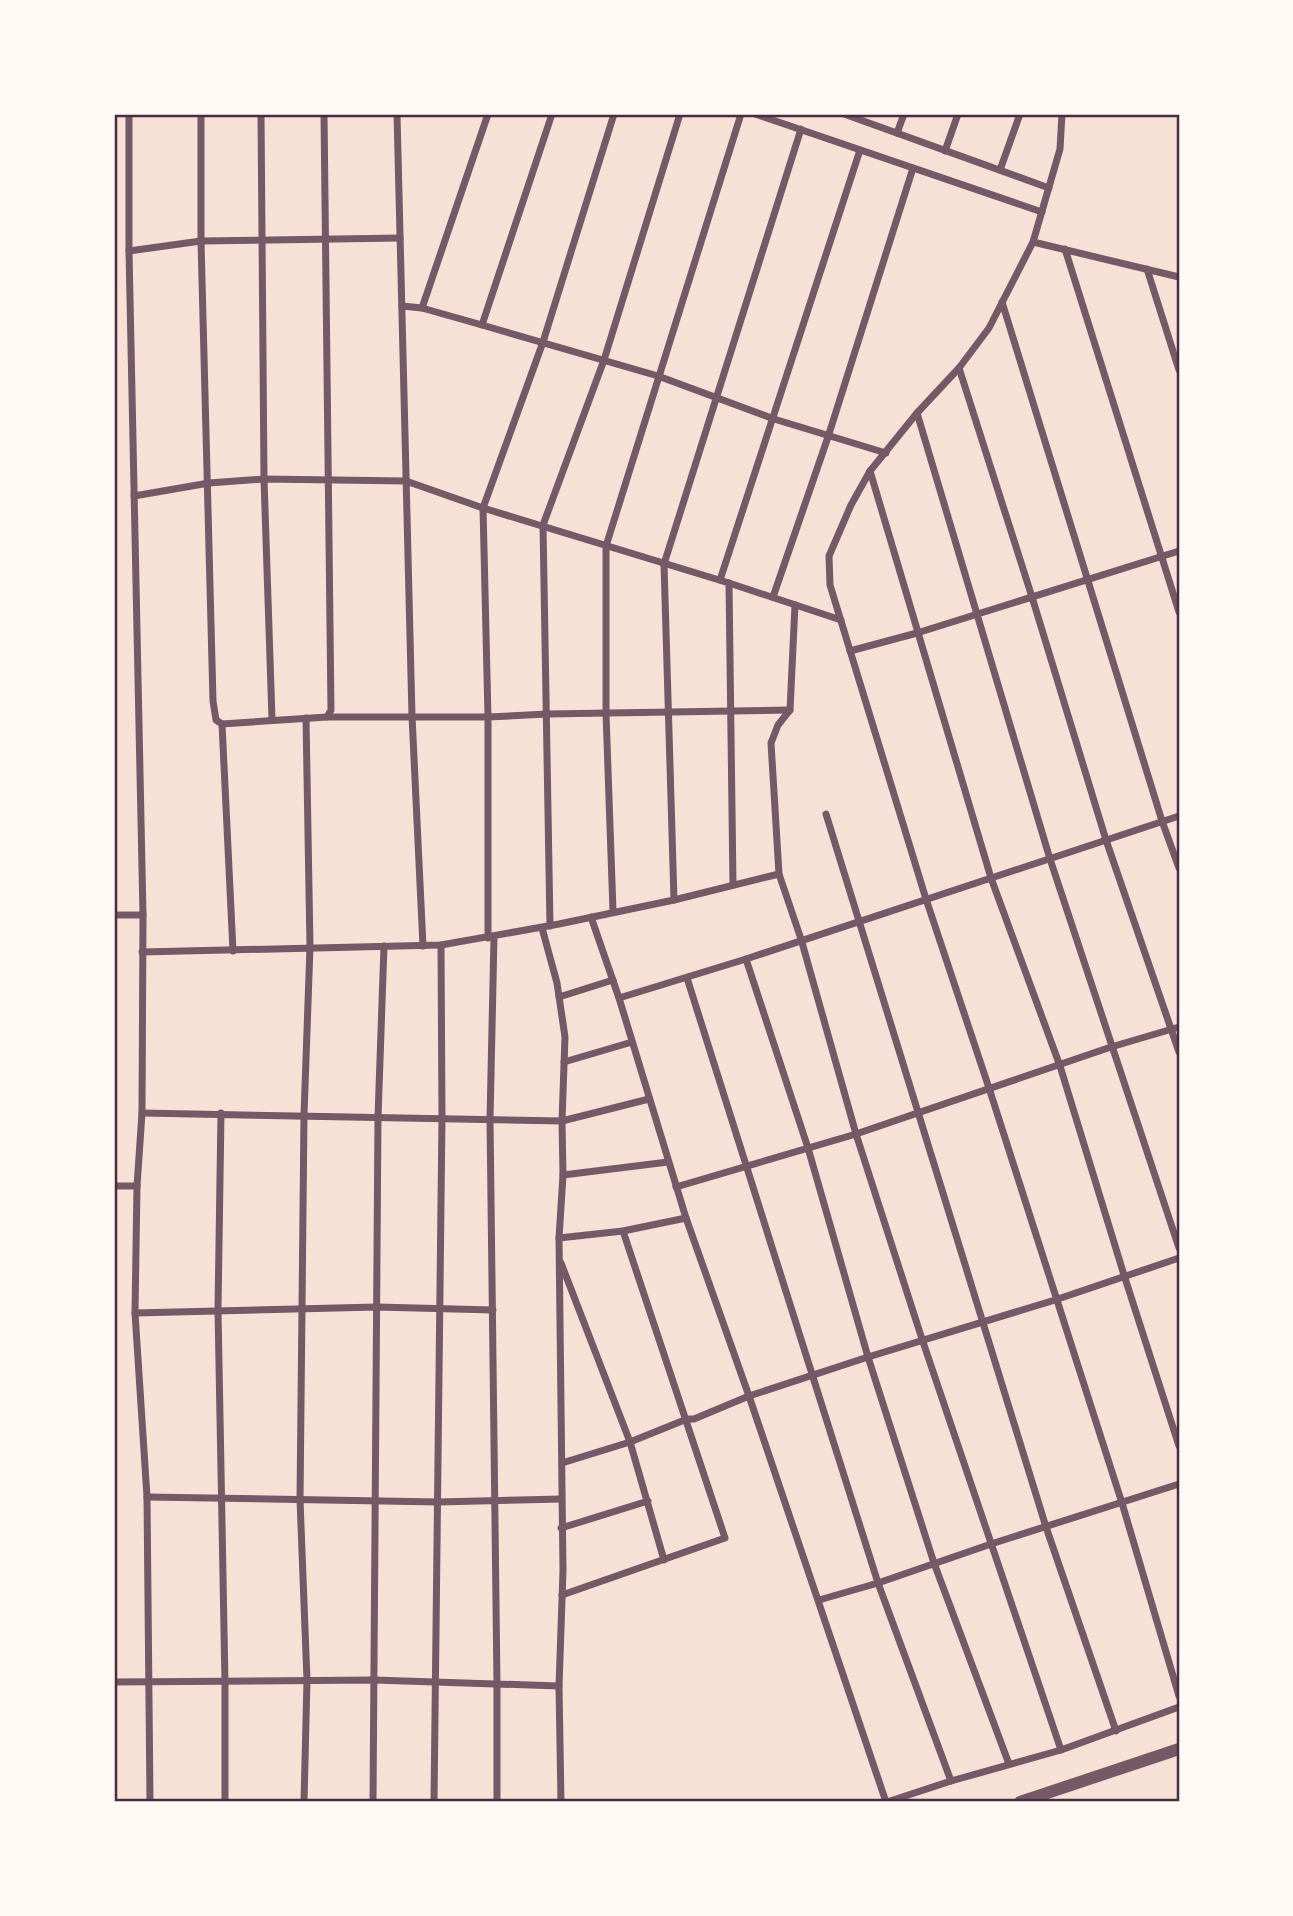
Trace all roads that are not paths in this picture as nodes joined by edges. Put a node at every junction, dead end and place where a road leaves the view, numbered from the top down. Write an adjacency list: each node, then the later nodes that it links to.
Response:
1 (129, 114): 31 (street)
2 (201, 114): 28 (street)
3 (261, 114): 26 (street)
4 (324, 114): 27 (street)
5 (397, 114): 25 (street)
6 (488, 114): 36 (street)
7 (552, 114): 37 (street)
8 (614, 114): 38 (street)
9 (680, 114): 39 (street)
10 (741, 114): 42 (street)
11 (755, 114): 17 (street)
12 (844, 114): 18 (street)
13 (904, 114): 18 (street)
14 (958, 114): 20 (street)
15 (1020, 114): 22 (street)
16 (1062, 114): 23 (street)
17 (802, 129): 19 (street); 43 (street)
18 (897, 134): 20 (street)
19 (860, 150): 21 (street); 45 (street)
20 (945, 151): 22 (street)
21 (913, 168): 24 (street); 46 (street)
22 (1000, 170): 23 (street)
23 (1049, 188): 24 (street)
24 (1042, 212): 29 (street)
25 (400, 238): 27 (street); 35 (street)
26 (261, 240): 27 (street); 28 (street); 49 (street)
27 (327, 240): 50 (street)
28 (201, 241): 31 (street); 52 (street)
29 (1033, 242): 30 (street); 34 (street)
30 (1065, 249): 32 (street); 58 (street)
31 (130, 251): 53 (street)
32 (1147, 269): 33 (street); 41 (street)
33 (1179, 277)
34 (1002, 302): 40 (street); 61 (street)
35 (402, 306): 36 (street); 51 (street)
36 (422, 308): 37 (street)
37 (482, 325): 38 (street)
38 (543, 342): 39 (street); 54 (street)
39 (604, 360): 42 (street); 55 (street)
40 (959, 369): 44 (street); 64 (street)
41 (1179, 370)
42 (658, 376): 43 (street); 56 (street)
43 (716, 398): 45 (street); 59 (street)
44 (917, 413): 47 (street); 67 (street)
45 (774, 419): 46 (street); 60 (street)
46 (828, 437): 47 (street); 63 (street)
47 (886, 453): 48 (street)
48 (870, 471): 68 (street); 69 (street)
49 (264, 479): 50 (street); 52 (street); 80 (street)
50 (328, 481): 51 (street); 77 (street)
51 (406, 481): 54 (street); 76 (street)
52 (209, 483): 53 (street); 81 (street)
53 (134, 496): 95 (street)
54 (484, 508): 55 (street); 78 (street)
55 (543, 525): 56 (street); 75 (street)
56 (606, 546): 59 (street); 74 (street)
57 (1179, 551): 58 (street)
58 (1163, 556): 61 (street); 66 (street)
59 (664, 564): 60 (street); 73 (street)
60 (720, 580): 62 (street)
61 (1089, 580): 64 (street); 84 (street)
62 (729, 583): 63 (street); 71 (street)
63 (773, 597): 65 (street)
64 (1032, 597): 67 (street); 85 (street)
65 (794, 605): 68 (street); 72 (street)
66 (1179, 612)
67 (976, 615): 69 (street); 86 (street)
68 (841, 620): 70 (street)
69 (917, 633): 70 (street); 89 (street)
70 (850, 651): 91 (street)
71 (730, 710): 72 (street); 73 (street); 90 (street)
72 (790, 710): 88 (street)
73 (667, 712): 74 (street); 92 (street)
74 (606, 713): 75 (street); 93 (street)
75 (547, 714): 78 (street); 98 (street)
76 (412, 716): 77 (street); 78 (street); 103 (street)
77 (327, 717): 79 (street)
78 (488, 717): 99 (street)
79 (306, 718): 80 (street); 104 (street)
80 (272, 719): 81 (street)
81 (222, 724): 105 (street)
82 (826, 814): 97 (street)
83 (1179, 816): 84 (street)
84 (1162, 821): 85 (street); 87 (street)
85 (1106, 840): 86 (street); 112 (street)
86 (1050, 859): 89 (street); 114 (street)
87 (1179, 868)
88 (779, 874): 90 (street); 100 (street)
89 (991, 878): 91 (street); 117 (street)
90 (733, 885): 92 (street)
91 (926, 899): 97 (street); 118 (street)
92 (674, 900): 93 (street)
93 (613, 911): 96 (street)
94 (114, 915): 95 (street)
95 (143, 915): 106 (street)
96 (591, 917): 98 (street); 109 (street)
97 (859, 922): 100 (street); 122 (street)
98 (546, 927): 99 (street); 110 (street)
99 (491, 937): 101 (street); 126 (street)
100 (801, 939): 107 (street); 128 (street)
101 (441, 945): 103 (street); 125 (street)
102 (384, 946): 103 (street); 104 (street); 124 (street)
103 (423, 946)
104 (310, 947): 105 (street); 123 (street)
105 (233, 951): 106 (street)
106 (142, 952): 120 (street)
107 (746, 959): 108 (street); 129 (street)
108 (687, 978): 111 (street); 131 (street)
109 (613, 980): 110 (street); 111 (street)
110 (559, 997): 116 (street)
111 (619, 998): 113 (street)
112 (1176, 1029): 114 (street); 115 (street)
113 (632, 1042): 116 (street); 119 (street)
114 (1111, 1047): 117 (street); 139 (street)
115 (1179, 1052)
116 (564, 1062): 127 (street)
117 (1060, 1066): 118 (street); 142 (street)
118 (989, 1087): 122 (street); 143 (street)
119 (649, 1099): 127 (street); 130 (street)
120 (142, 1113): 121 (street); 134 (street)
121 (221, 1113): 123 (street); 146 (street)
122 (919, 1113): 128 (street); 150 (street)
123 (304, 1115): 124 (street); 147 (street)
124 (378, 1117): 125 (street); 144 (street)
125 (442, 1118): 126 (street); 145 (street)
126 (490, 1119): 127 (street); 148 (street)
127 (562, 1121): 132 (street)
128 (856, 1134): 129 (street); 151 (street)
129 (808, 1148): 131 (street); 152 (street)
130 (668, 1162): 132 (street); 135 (street)
131 (746, 1166): 135 (street); 153 (street)
132 (563, 1175): 138 (street)
133 (114, 1186): 134 (street)
134 (137, 1186): 149 (street)
135 (676, 1187): 136 (street)
136 (685, 1218): 137 (street); 154 (street)
137 (623, 1231): 138 (street); 155 (street)
138 (559, 1238): 141 (street)
139 (1179, 1248)
140 (1179, 1258): 142 (street)
141 (559, 1259): 156 (street); 158 (street)
142 (1124, 1275): 143 (street); 157 (street)
143 (1055, 1300): 150 (street); 168 (street)
144 (377, 1307): 145 (street); 147 (street); 165 (street)
145 (440, 1307): 148 (street); 167 (street)
146 (218, 1310): 147 (street); 149 (street); 161 (street)
147 (301, 1310): 164 (street)
148 (493, 1310): 162 (street)
149 (135, 1312): 160 (street)
150 (984, 1321): 151 (street); 169 (street)
151 (922, 1339): 152 (street); 171 (street)
152 (868, 1357): 153 (street); 173 (street)
153 (813, 1377): 154 (street); 174 (street)
154 (749, 1396): 155 (street); 176 (street)
155 (687, 1419): 156 (street); 172 (street)
156 (630, 1442): 158 (street); 166 (street)
157 (1179, 1446)
158 (562, 1463): 163 (street)
159 (1179, 1483): 168 (street)
160 (147, 1497): 161 (street); 180 (street)
161 (220, 1498): 164 (street); 181 (street)
162 (495, 1499): 163 (street); 167 (street); 183 (street)
163 (561, 1499): 170 (street)
164 (300, 1500): 165 (street); 177 (street)
165 (376, 1501): 167 (street); 178 (street)
166 (648, 1501): 170 (street); 172 (street)
167 (438, 1502): 182 (street)
168 (1122, 1503): 169 (street); 185 (street)
169 (1046, 1527): 171 (street); 187 (street)
170 (561, 1528): 175 (street)
171 (991, 1544): 173 (street); 189 (street)
172 (664, 1560): 175 (street)
173 (934, 1563): 174 (street); 190 (street)
174 (878, 1583): 176 (street); 191 (street)
175 (562, 1595): 184 (street)
176 (819, 1600): 199 (street)
177 (307, 1680): 178 (street); 181 (street); 194 (street)
178 (374, 1680): 182 (street); 195 (street)
179 (114, 1682): 180 (street)
180 (149, 1682): 181 (street); 192 (street)
181 (225, 1682): 193 (street)
182 (435, 1682): 183 (street); 196 (street)
183 (497, 1684): 184 (street); 197 (street)
184 (559, 1686): 198 (street)
185 (1179, 1696)
186 (1179, 1707): 187 (street)
187 (1116, 1731): 189 (street)
188 (1179, 1749): 200 (street)
189 (1061, 1750): 190 (street)
190 (1009, 1764): 191 (street)
191 (951, 1781): 199 (street)
192 (150, 1802)
193 (225, 1802)
194 (304, 1802)
195 (373, 1802)
196 (434, 1802)
197 (496, 1802)
198 (561, 1802)
199 (887, 1802)
200 (1020, 1802)

